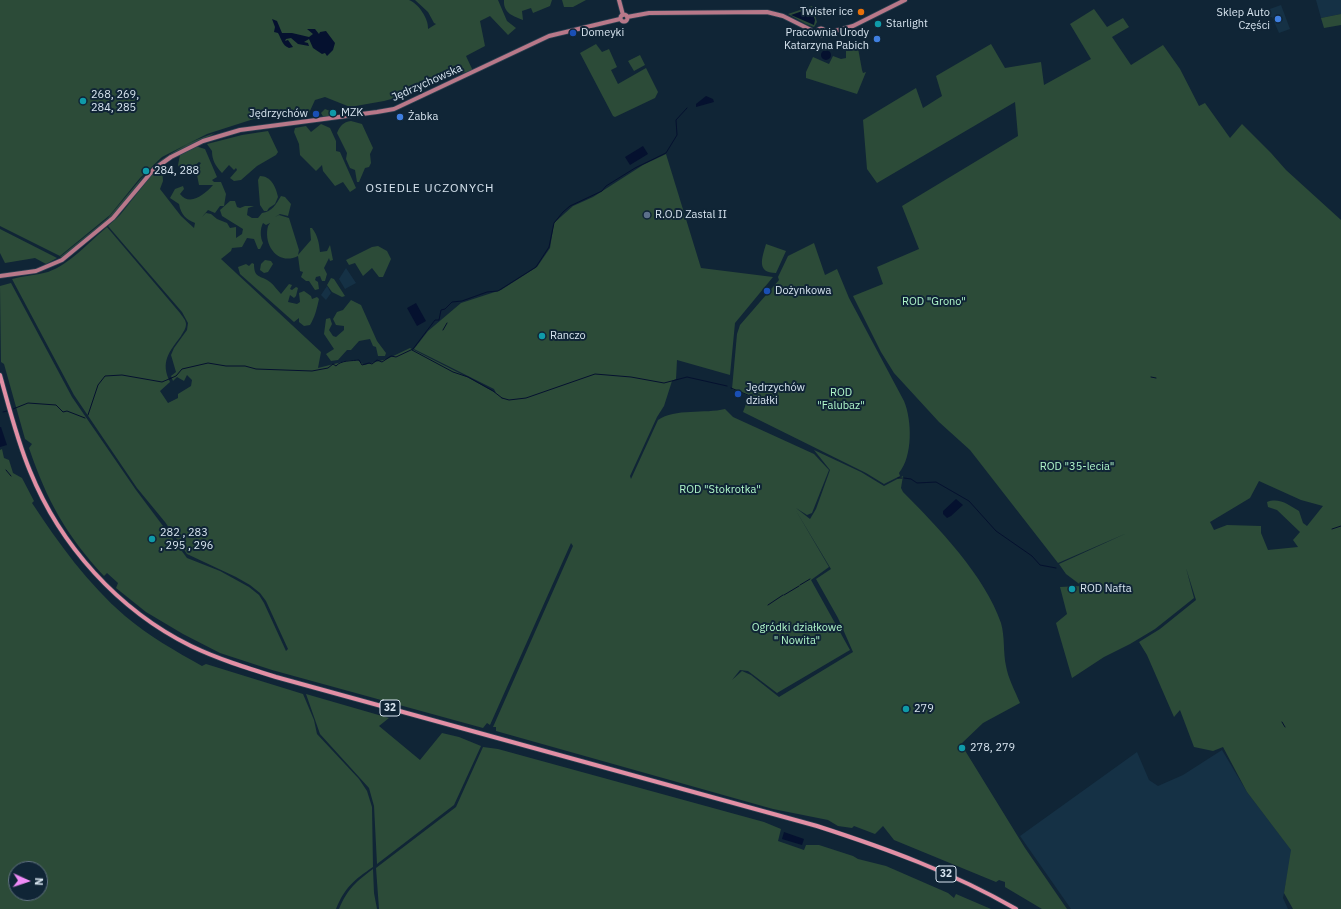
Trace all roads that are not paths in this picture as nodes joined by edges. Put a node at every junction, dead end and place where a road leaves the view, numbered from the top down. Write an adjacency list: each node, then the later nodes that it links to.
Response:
1 (619, 0): 3 (main road)
2 (905, 0): 3 (main road)
3 (625, 16): 4 (main road); 4 (main road, Jędrzychowska)
4 (620, 19): 6 (main road, Jędrzychowska)
5 (0, 276): 6 (main road)
6 (8, 276): 7 (main road)
7 (0, 280)
8 (0, 375): 9 (main road, 32)
9 (1016, 909)

